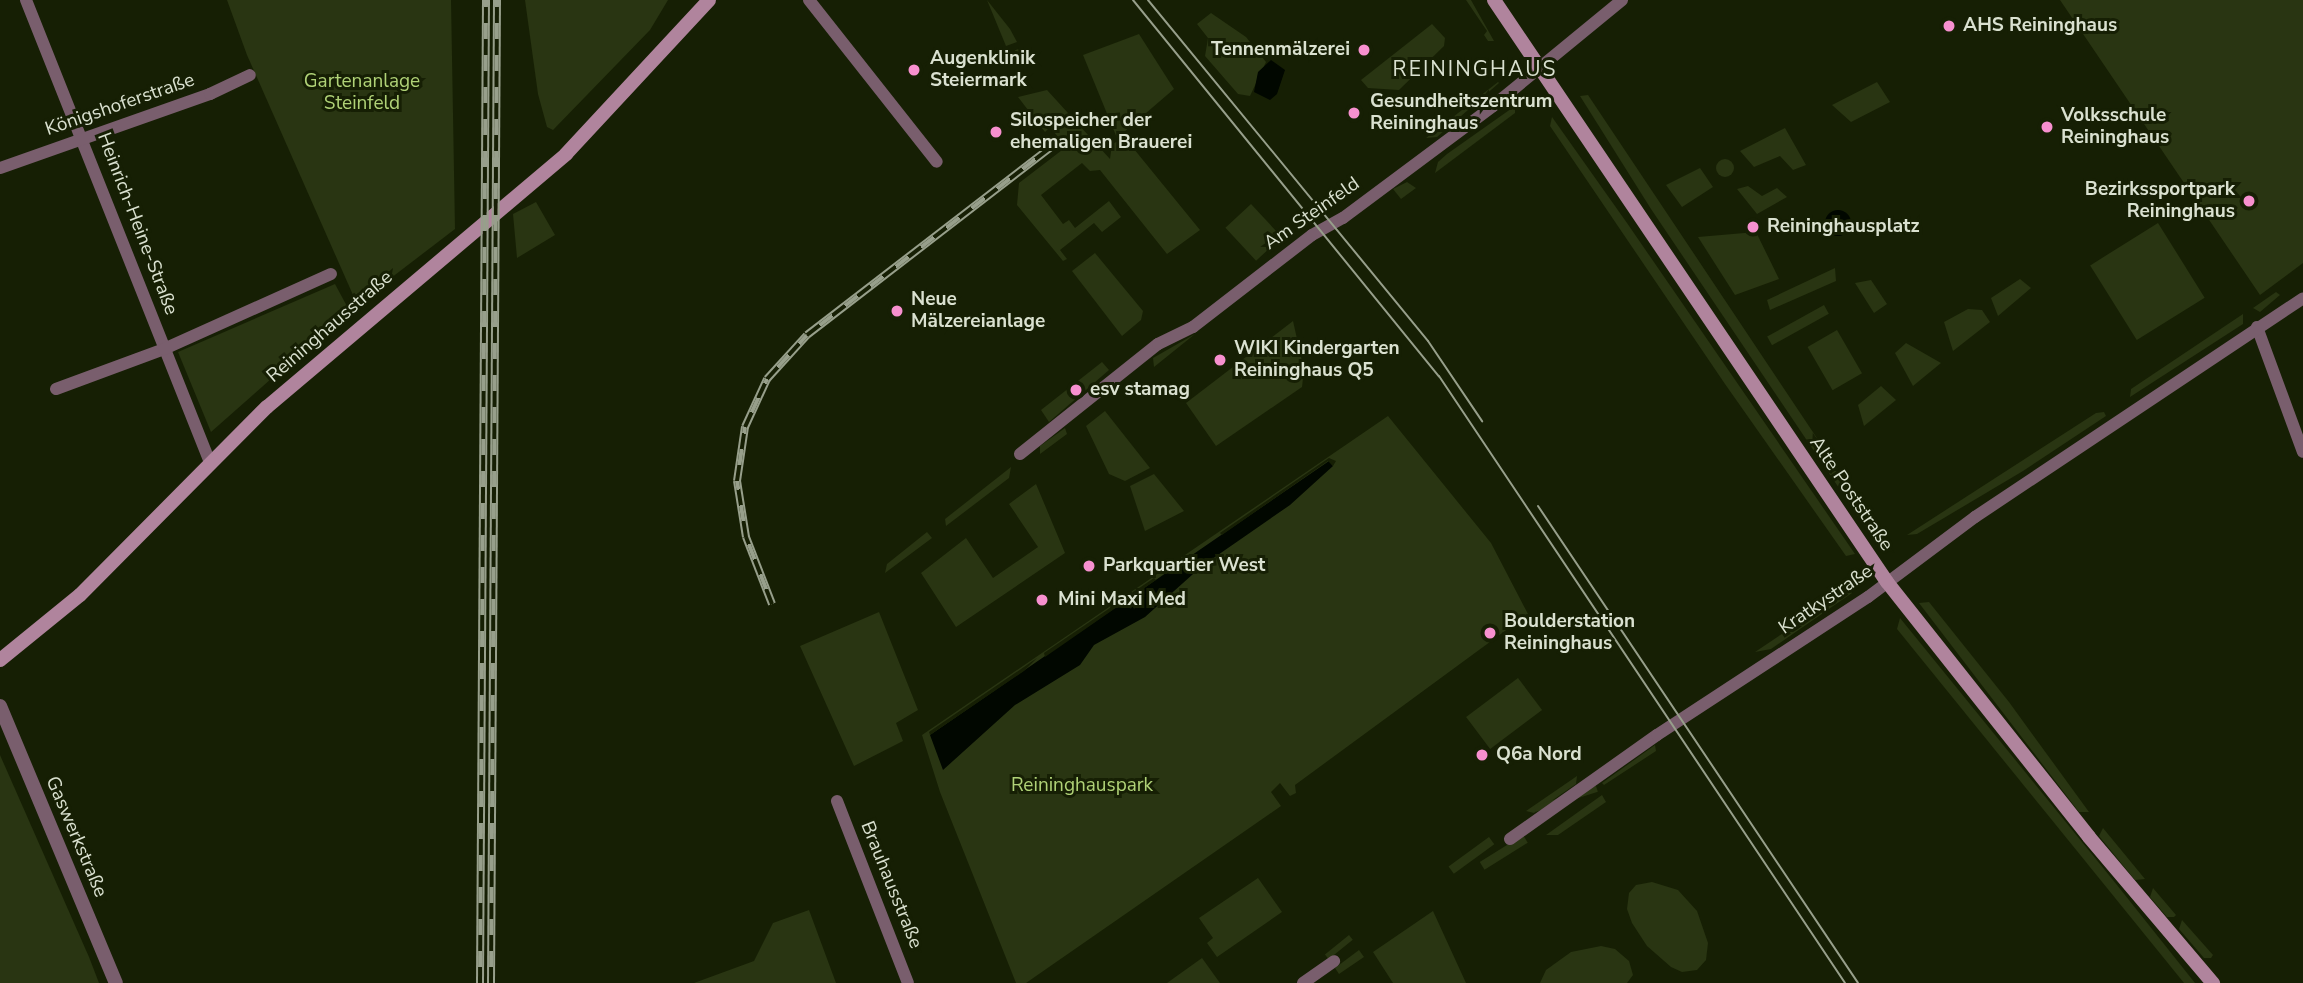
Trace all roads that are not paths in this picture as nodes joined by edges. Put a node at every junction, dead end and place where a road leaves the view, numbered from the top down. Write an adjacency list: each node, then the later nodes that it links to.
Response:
1 (26, 0): 10 (street, Heinrich-Heine-Straße)
2 (697, 0): 7 (main road, Reininghausstraße)
3 (709, 0): 7 (main road, Reininghausstraße)
4 (809, 0): 11 (street)
5 (1494, 0): 8 (main road, Alte Poststraße)
6 (1622, 0): 8 (street, Am Steinfeld)
7 (686, 26): 20 (main road, Reininghausstraße)
8 (1539, 68): 19 (street, Am Steinfeld); 21 (main road, Alte Poststraße)
9 (250, 75): 10 (street, Königshoferstraße)
10 (82, 139): 12 (street, Königshoferstraße); 16 (street, Heinrich-Heine-Straße)
11 (937, 162)
12 (0, 167)
13 (331, 274): 16 (street)
14 (2303, 298): 15 (street, Kratkystraße)
15 (2257, 327): 18 (street); 21 (street, Kratkystraße)
16 (164, 349): 17 (street); 20 (street, Heinrich-Heine-Straße)
17 (56, 389)
18 (2303, 452)
19 (1020, 454)
20 (210, 463): 22 (main road, Reininghausstraße)
21 (1887, 582): 25 (street, Kratkystraße); 30 (main road, Alte Poststraße)
22 (0, 660)
23 (0, 706): 27 (street, Gaswerkstraße)
24 (837, 802): 28 (street, Brauhausstraße)
25 (1510, 839)
26 (1334, 961): 29 (street)
27 (116, 983)
28 (908, 983)
29 (1303, 983)
30 (2213, 983)

